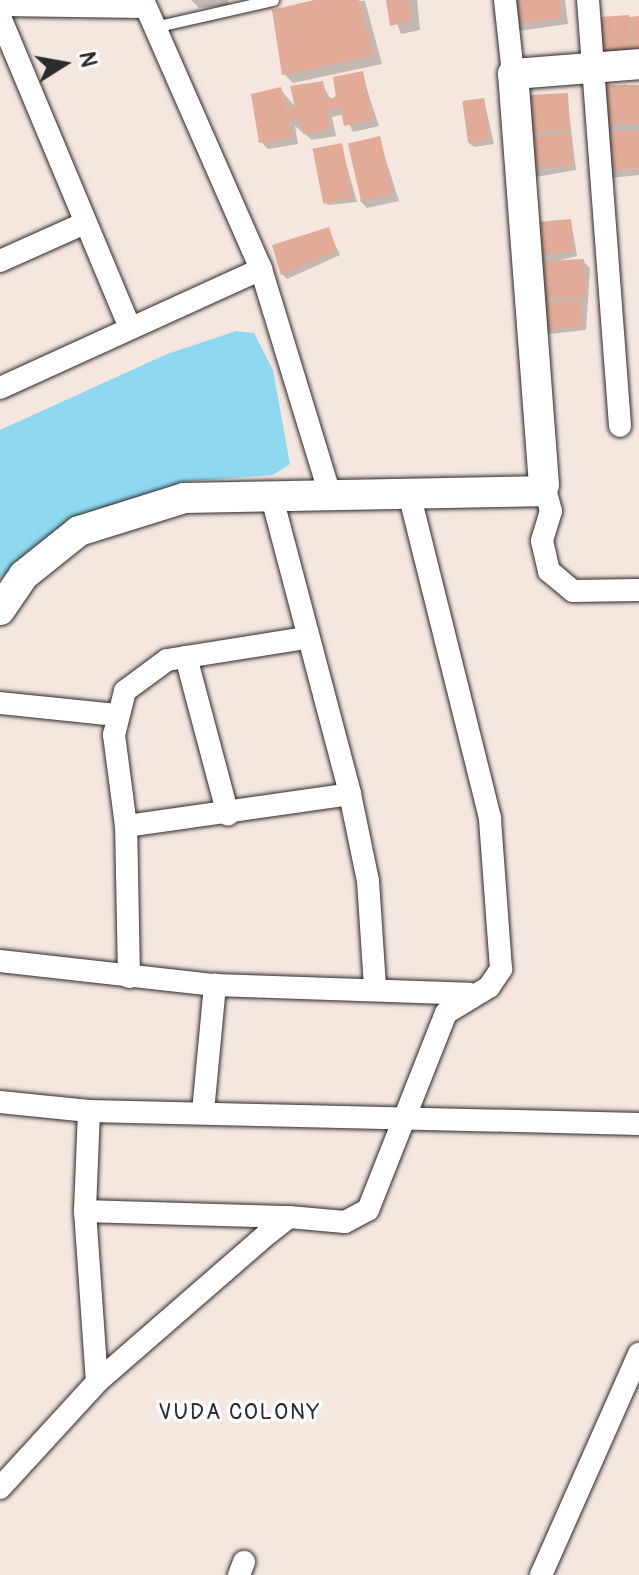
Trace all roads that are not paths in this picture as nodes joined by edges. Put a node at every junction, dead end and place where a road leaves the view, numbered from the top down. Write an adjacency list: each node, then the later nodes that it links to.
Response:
1 (273, 0): 5 (lane)
2 (505, 0): 9 (street)
3 (588, 0): 8 (street)
4 (0, 5): 5 (street)
5 (147, 11): 12 (street)
6 (0, 17): 10 (street)
7 (639, 64): 8 (street)
8 (594, 68): 9 (street); 15 (street)
9 (513, 74): 16 (street)
10 (85, 223): 11 (street); 13 (street)
11 (0, 261)
12 (261, 269): 13 (street); 17 (street)
13 (130, 328): 14 (street)
14 (0, 388)
15 (620, 426)
16 (544, 485): 18 (street); 20 (street)
17 (329, 491): 18 (street); 19 (street)
18 (409, 493): 33 (street)
19 (271, 494): 21 (street); 22 (street)
20 (639, 590)
21 (0, 610)
22 (306, 638): 23 (street); 26 (street)
23 (186, 657): 25 (street); 27 (street)
24 (0, 703): 25 (street)
25 (117, 715): 28 (street)
26 (350, 794): 27 (street); 32 (street)
27 (228, 815): 28 (street)
28 (126, 826): 30 (street)
29 (0, 961): 30 (street)
30 (129, 977): 31 (street)
31 (215, 985): 32 (street); 36 (street)
32 (375, 986): 33 (street)
33 (469, 994): 37 (street)
34 (0, 1102): 35 (street)
35 (89, 1111): 36 (street); 39 (street)
36 (203, 1112): 37 (street)
37 (407, 1120): 38 (street); 40 (street)
38 (639, 1124)
39 (85, 1211): 40 (street); 42 (street)
40 (289, 1217): 42 (street)
41 (639, 1354): 44 (street)
42 (97, 1382): 43 (street)
43 (0, 1488)
44 (541, 1575)

